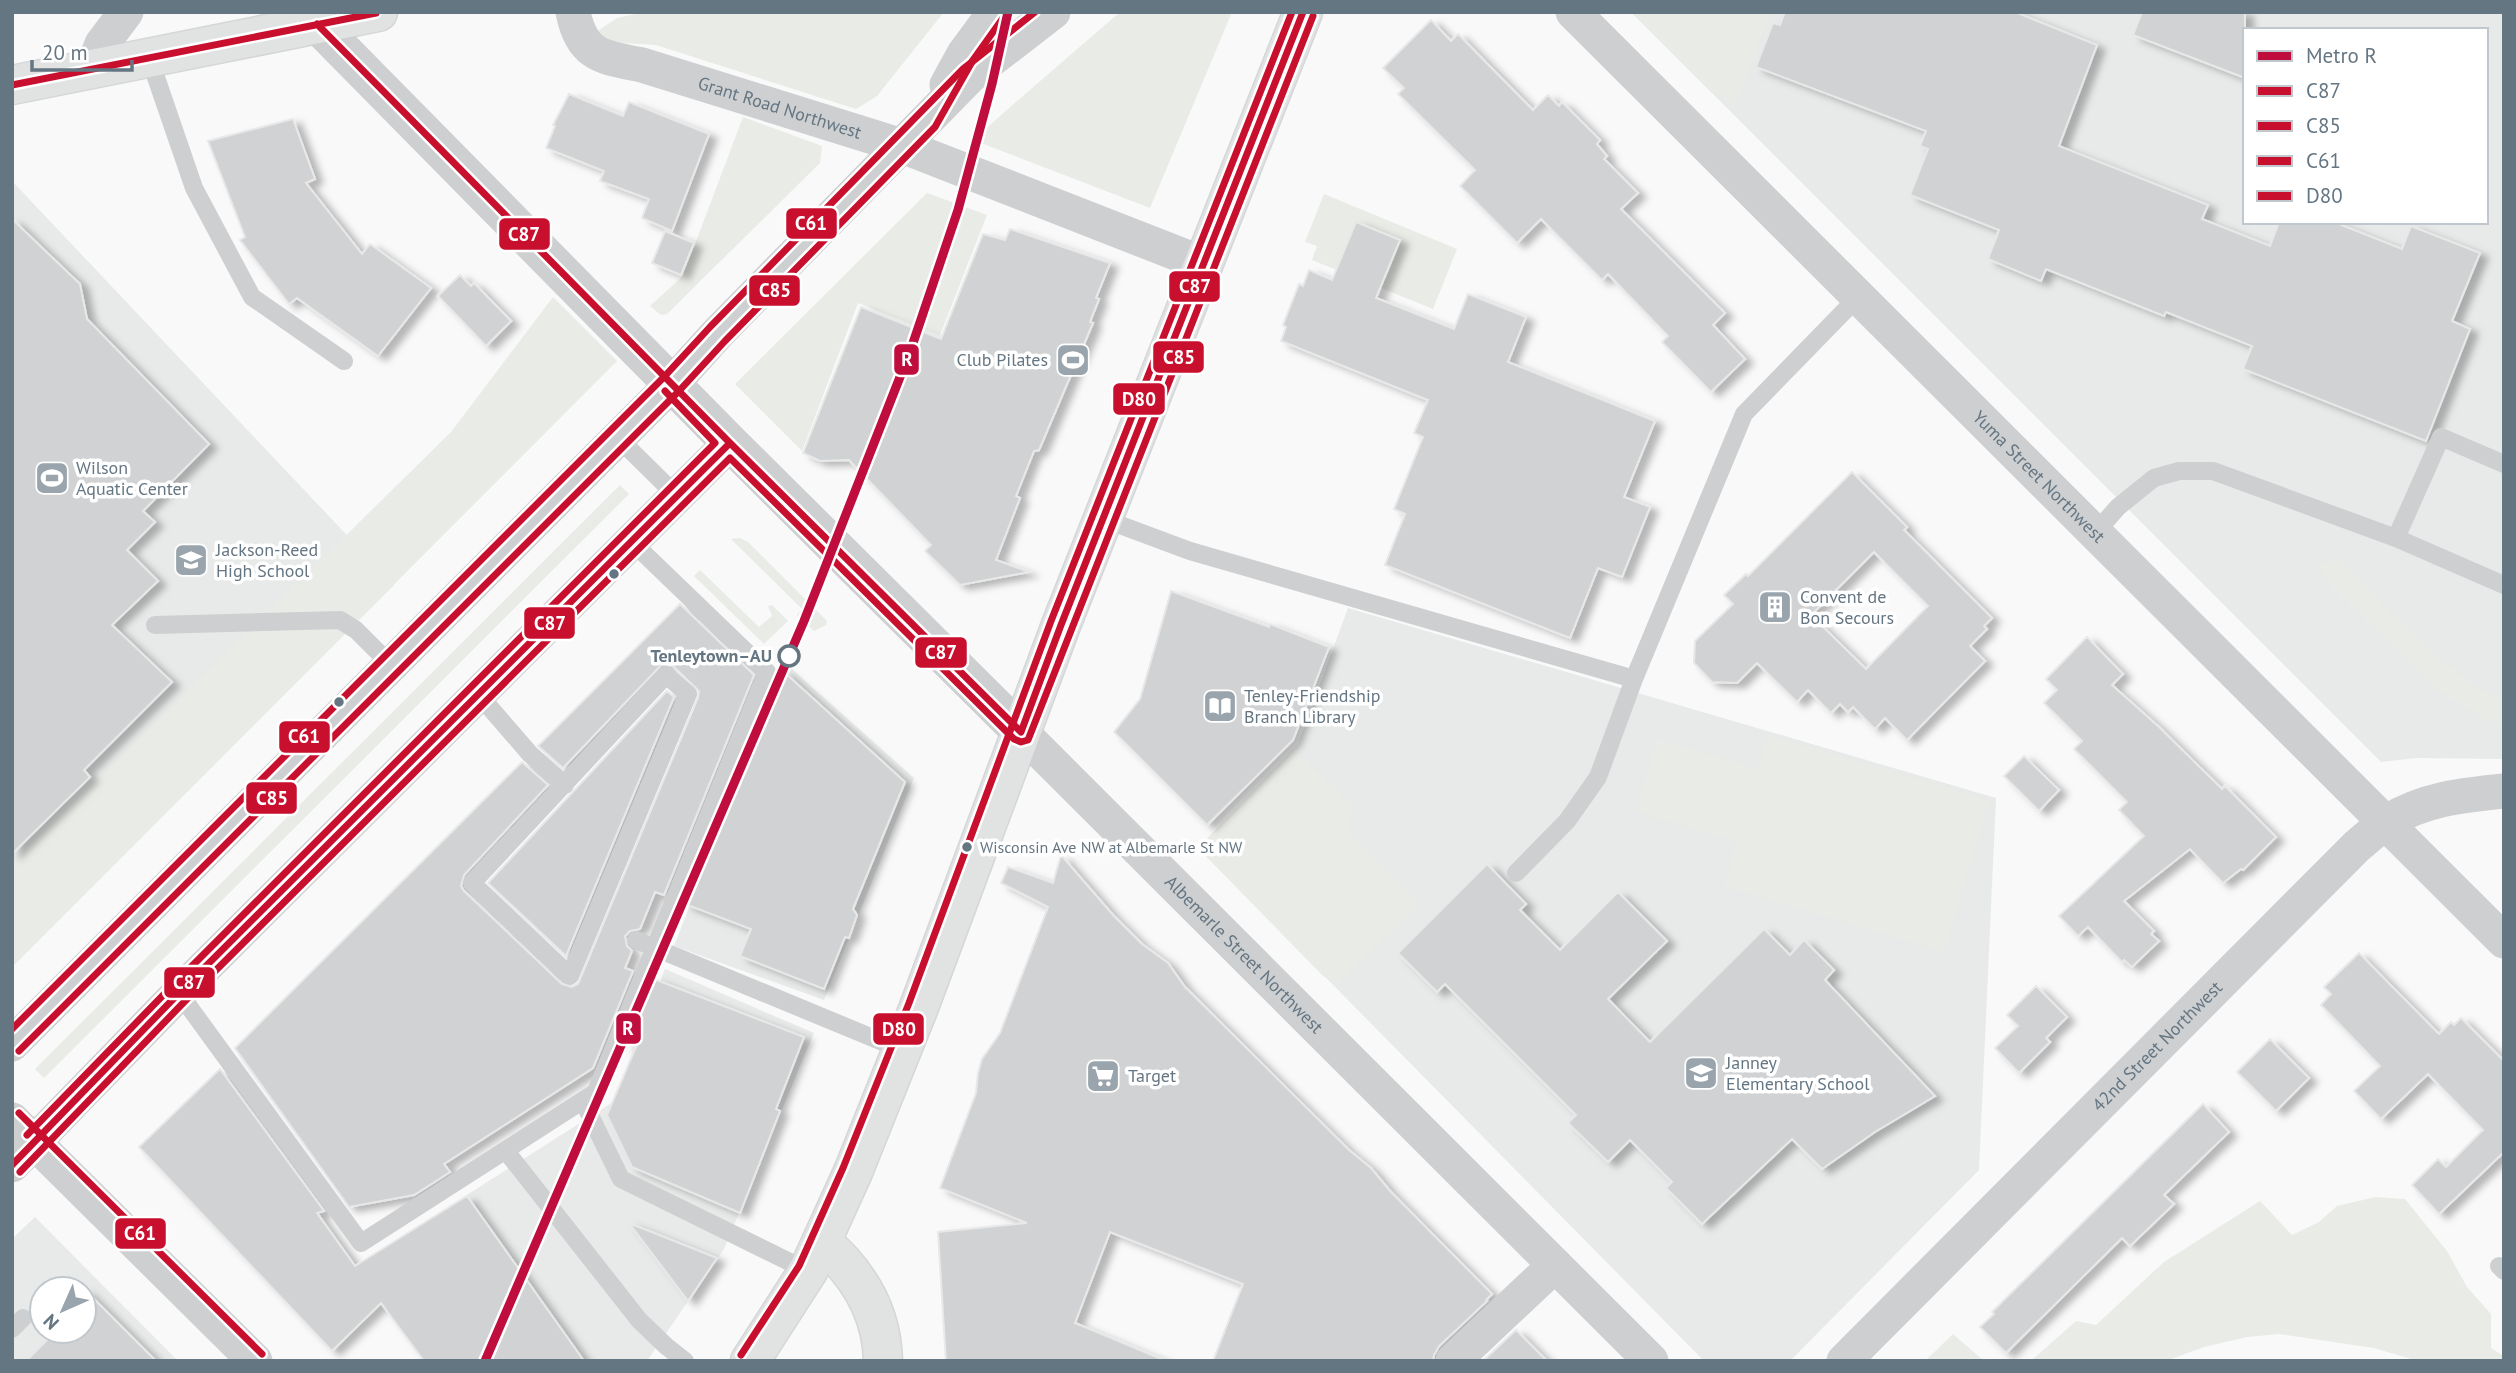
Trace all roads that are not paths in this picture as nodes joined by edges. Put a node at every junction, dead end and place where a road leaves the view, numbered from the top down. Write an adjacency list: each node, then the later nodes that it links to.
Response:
1 (126, 12): 10 (street)
2 (378, 12): 8 (main road)
3 (573, 12): 13 (street, Grant Road Northwest)
4 (995, 12): 12 (street)
5 (1053, 12): 12 (street)
6 (1303, 12): 14 (main road)
7 (1573, 12): 15 (street, Yuma Street Northwest)
8 (311, 18): 9 (main road); 17 (street, Albemarle Street Northwest)
9 (149, 57): 10 (main road); 16 (lane)
10 (92, 69): 11 (main road)
11 (12, 85)
12 (927, 120): 13 (street)
13 (902, 146): 14 (street, Grant Road Northwest); 17 (street)
14 (1205, 264): 22 (main road)
15 (1859, 296): 23 (street, Yuma Street Northwest); 29 (lane)
16 (344, 361)
17 (672, 384): 18 (street); 19 (street, Albemarle Street Northwest)
18 (618, 438): 21 (lane); 28 (street)
19 (730, 443): 21 (street); 31 (street, Albemarle Street Northwest)
20 (2504, 464): 24 (lane)
21 (677, 496): 25 (street)
22 (1104, 519): 29 (lane); 31 (main road)
23 (2096, 532): 24 (lane); 34 (street, Yuma Street Northwest)
24 (2396, 538): 26 (lane)
25 (631, 541): 30 (street); 38 (lane)
26 (2504, 585)
27 (155, 625): 28 (lane)
28 (392, 666): 40 (street)
29 (1634, 679): 35 (lane)
30 (480, 695): 32 (lane); 39 (street)
31 (1021, 732): 41 (main road); 46 (street, Albemarle Street Northwest)
32 (565, 785): 32 (lane)
33 (2504, 790): 34 (street, 42nd Street Northwest)
34 (2386, 823): 37 (street, Yuma Street Northwest); 53 (street, 42nd Street Northwest)
35 (1516, 873)
36 (636, 940): 38 (lane)
37 (2504, 941)
38 (655, 948): 41 (lane); 42 (lane)
39 (179, 993): 43 (street); 44 (lane)
40 (12, 1044)
41 (902, 1050): 45 (main road)
42 (583, 1101): 44 (lane); 45 (lane)
43 (20, 1142): 47 (street)
44 (506, 1151): 48 (lane)
45 (815, 1256): 49 (main road); 50 (main road)
46 (1555, 1265): 51 (street); 52 (street, Albemarle Street Northwest)
47 (255, 1361)
48 (685, 1361)
49 (750, 1361)
50 (883, 1361)
51 (1453, 1361)
52 (1651, 1361)
53 (1844, 1361)

